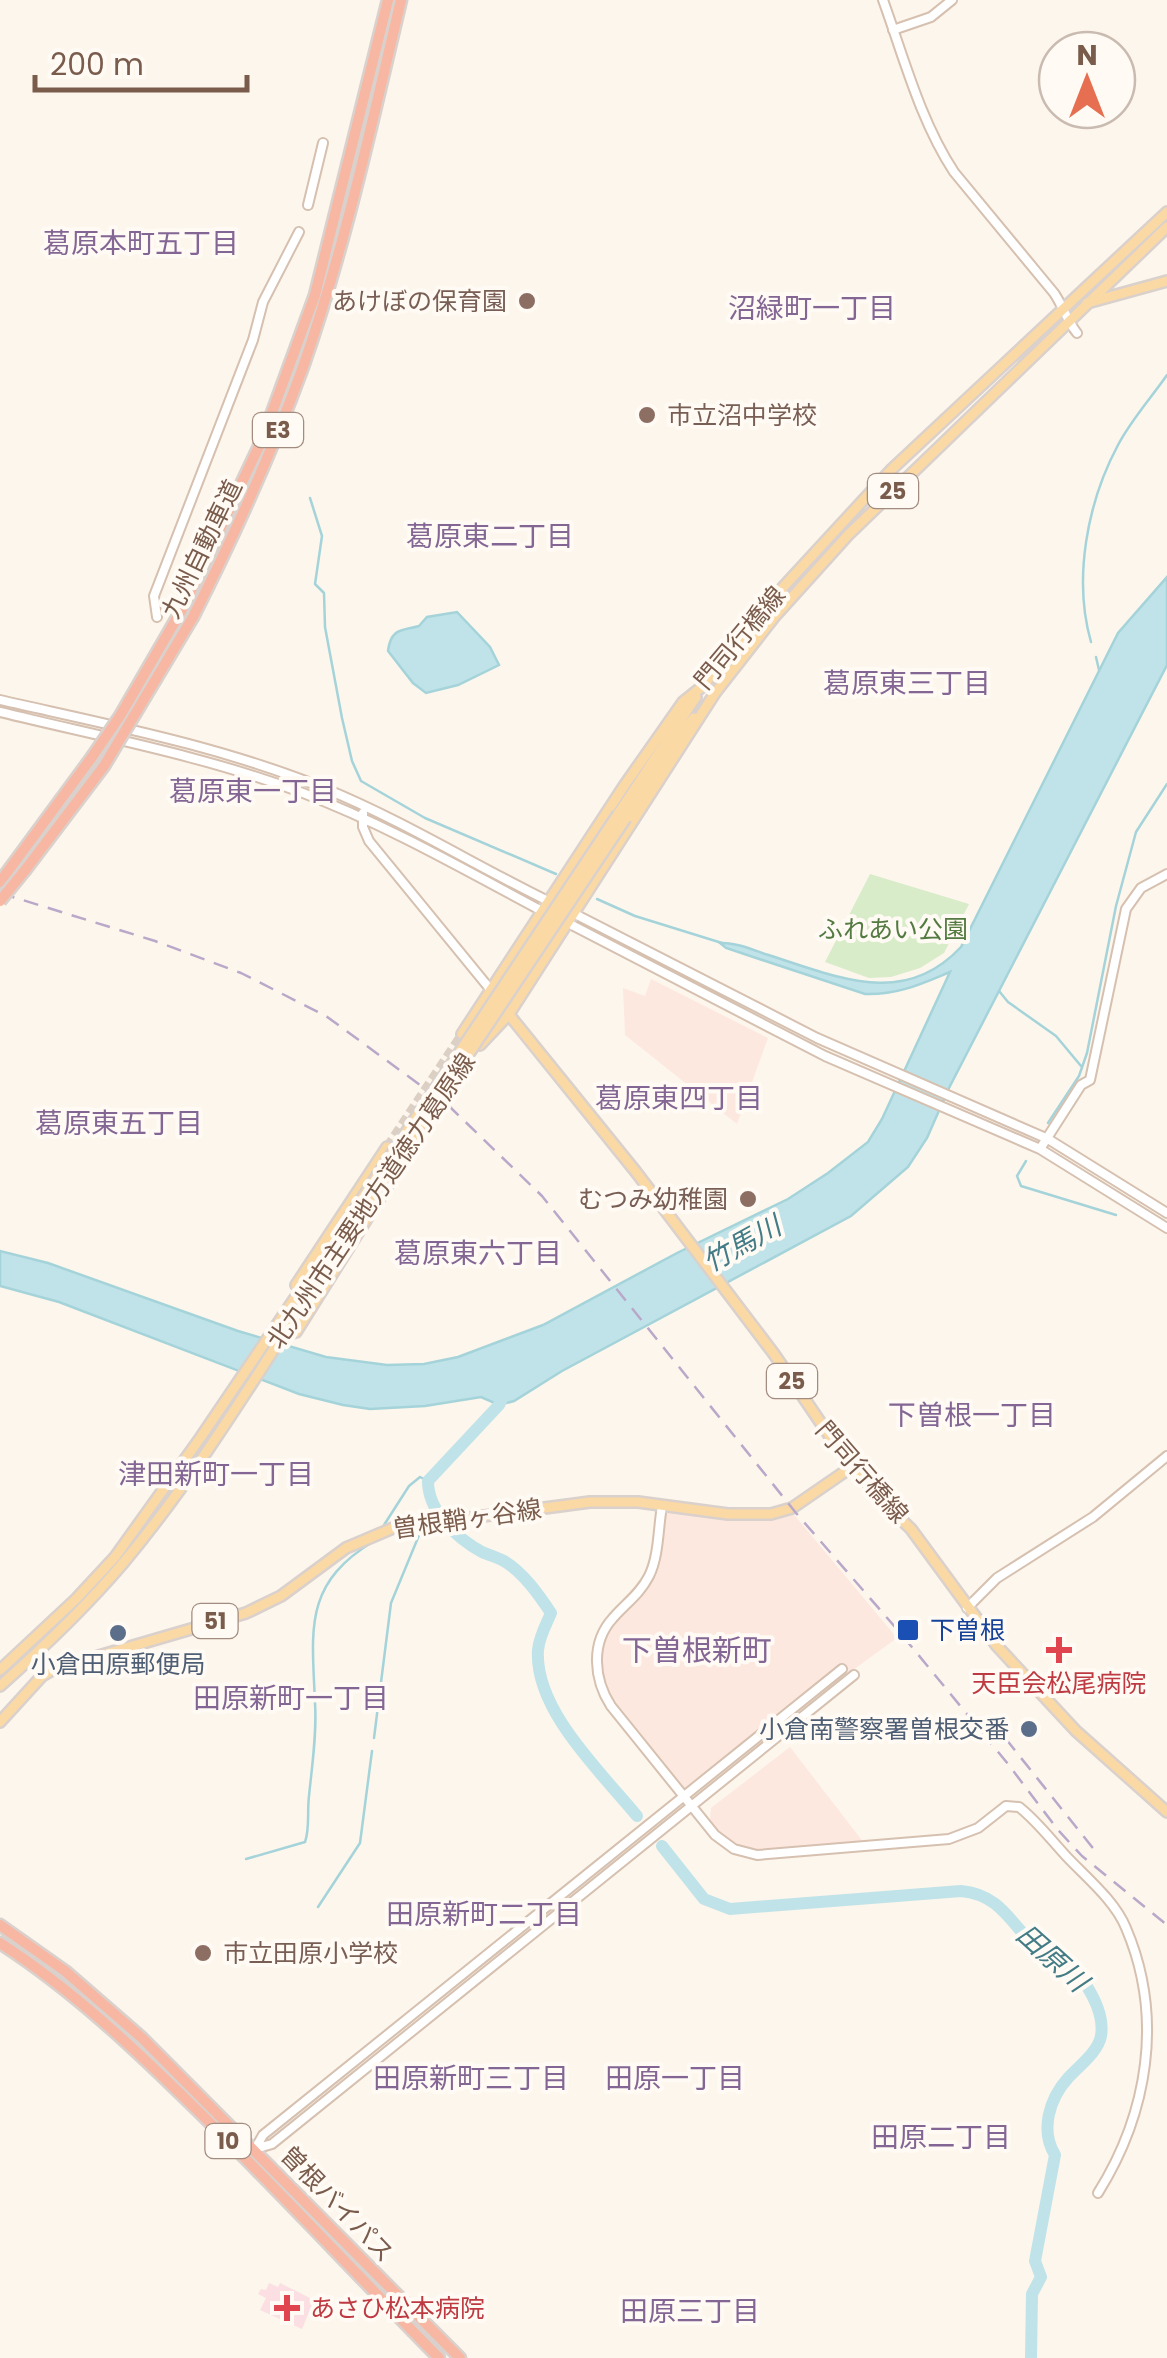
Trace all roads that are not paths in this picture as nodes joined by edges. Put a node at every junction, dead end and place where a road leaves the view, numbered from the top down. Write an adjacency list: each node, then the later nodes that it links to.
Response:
1 (388, 0): 6 (highway, 九州自動車道 / E3)
2 (401, 0): 6 (highway, 九州自動車道 / E3)
3 (883, 0): 5 (street)
4 (952, 0): 5 (street)
5 (893, 30): 16 (street)
6 (384, 45): 19 (highway, 九州自動車道 / E3)
7 (323, 143): 8 (street)
8 (308, 205)
9 (1167, 212): 16 (main road, 門司行橋線 / 25)
10 (1167, 227): 12 (main road, 門司行橋線 / 25)
11 (299, 232): 20 (street)
12 (1119, 272): 14 (main road); 15 (main road, 門司行橋線 / 25)
13 (1167, 281): 14 (main road, 門司行橋線 / 25)
14 (1131, 290): 15 (main road, 門司行橋線 / 25)
15 (1085, 303): 16 (main road, 門司行橋線 / 25); 17 (main road, 門司行橋線 / 25)
16 (1065, 309): 17 (street); 21 (main road, 門司行橋線 / 25)
17 (1068, 322): 18 (street); 22 (main road, 門司行橋線 / 25)
18 (1077, 334)
19 (187, 614): 28 (highway, 九州自動車道 / E3, bridge); 28 (highway, 九州自動車道 / E3, bridge)
20 (156, 618)
21 (703, 686): 26 (main road, 北九州市主要地方道徳力葛原線); 32 (main road, 門司行橋線 / 25)
22 (715, 694): 26 (main road, 北九州市主要地方道徳力葛原線); 33 (main road, 門司行橋線 / 25)
23 (0, 700): 25 (street)
24 (0, 712): 27 (street)
25 (365, 806): 27 (street); 32 (street)
26 (622, 816): 45 (main road, 北九州市主要地方道徳力葛原線, bridge)
27 (362, 818): 32 (street); 35 (street)
28 (21, 866): 30 (highway, 九州自動車道); 31 (highway, 九州自動車道, bridge)
29 (1167, 874): 39 (street)
30 (0, 882)
31 (0, 901)
32 (545, 906): 33 (street); 34 (street); 35 (main road, 門司行橋線 / 25)
33 (574, 914): 34 (main road, 門司行橋線 / 25); 39 (street)
34 (566, 923): 36 (main road, 門司行橋線 / 25); 41 (street)
35 (490, 989): 36 (main road, 門司行橋線 / 25); 37 (main road)
36 (509, 1014): 38 (main road); 48 (main road, 門司行橋線 / 25)
37 (462, 1034)
38 (480, 1045)
39 (1048, 1139): 41 (street); 43 (street)
40 (387, 1147): 45 (main road)
41 (1040, 1149): 44 (street)
42 (405, 1158): 45 (main road)
43 (1167, 1213)
44 (1167, 1228)
45 (275, 1335): 46 (main road, 北九州市主要地方道徳力葛原線)
46 (247, 1378): 52 (main road, 北九州市主要地方道徳力葛原線); 54 (main road, 北九州市主要地方道徳力葛原線)
47 (1167, 1456): 50 (street)
48 (854, 1466): 49 (main road, 曽根鞘ヶ谷線 / 51); 50 (main road, 門司行橋線 / 25)
49 (662, 1506): 55 (main road, 曽根鞘ヶ谷線 / 51); 56 (street)
50 (967, 1608): 57 (main road, 門司行橋線 / 25)
51 (842, 1669): 56 (street)
52 (0, 1670)
53 (854, 1674): 56 (street)
54 (0, 1686)
55 (0, 1722)
56 (689, 1801): 61 (street); 63 (street); 67 (street)
57 (1167, 1812)
58 (0, 1926): 60 (highway, 曽根バイパス / 10)
59 (0, 1943): 62 (highway, 曽根バイパス / 10)
60 (238, 2132): 61 (street); 64 (highway, 曽根バイパス / 10)
61 (263, 2135): 64 (street)
62 (229, 2142): 64 (highway); 66 (highway, 曽根バイパス / 10)
63 (272, 2144): 64 (street); 65 (street)
64 (255, 2149): 65 (highway, 曽根バイパス / 10); 66 (highway)
65 (273, 2166): 69 (highway, 曽根バイパス / 10)
66 (263, 2176): 68 (highway, 曽根バイパス / 10)
67 (1098, 2193)
68 (440, 2358)
69 (460, 2358)

